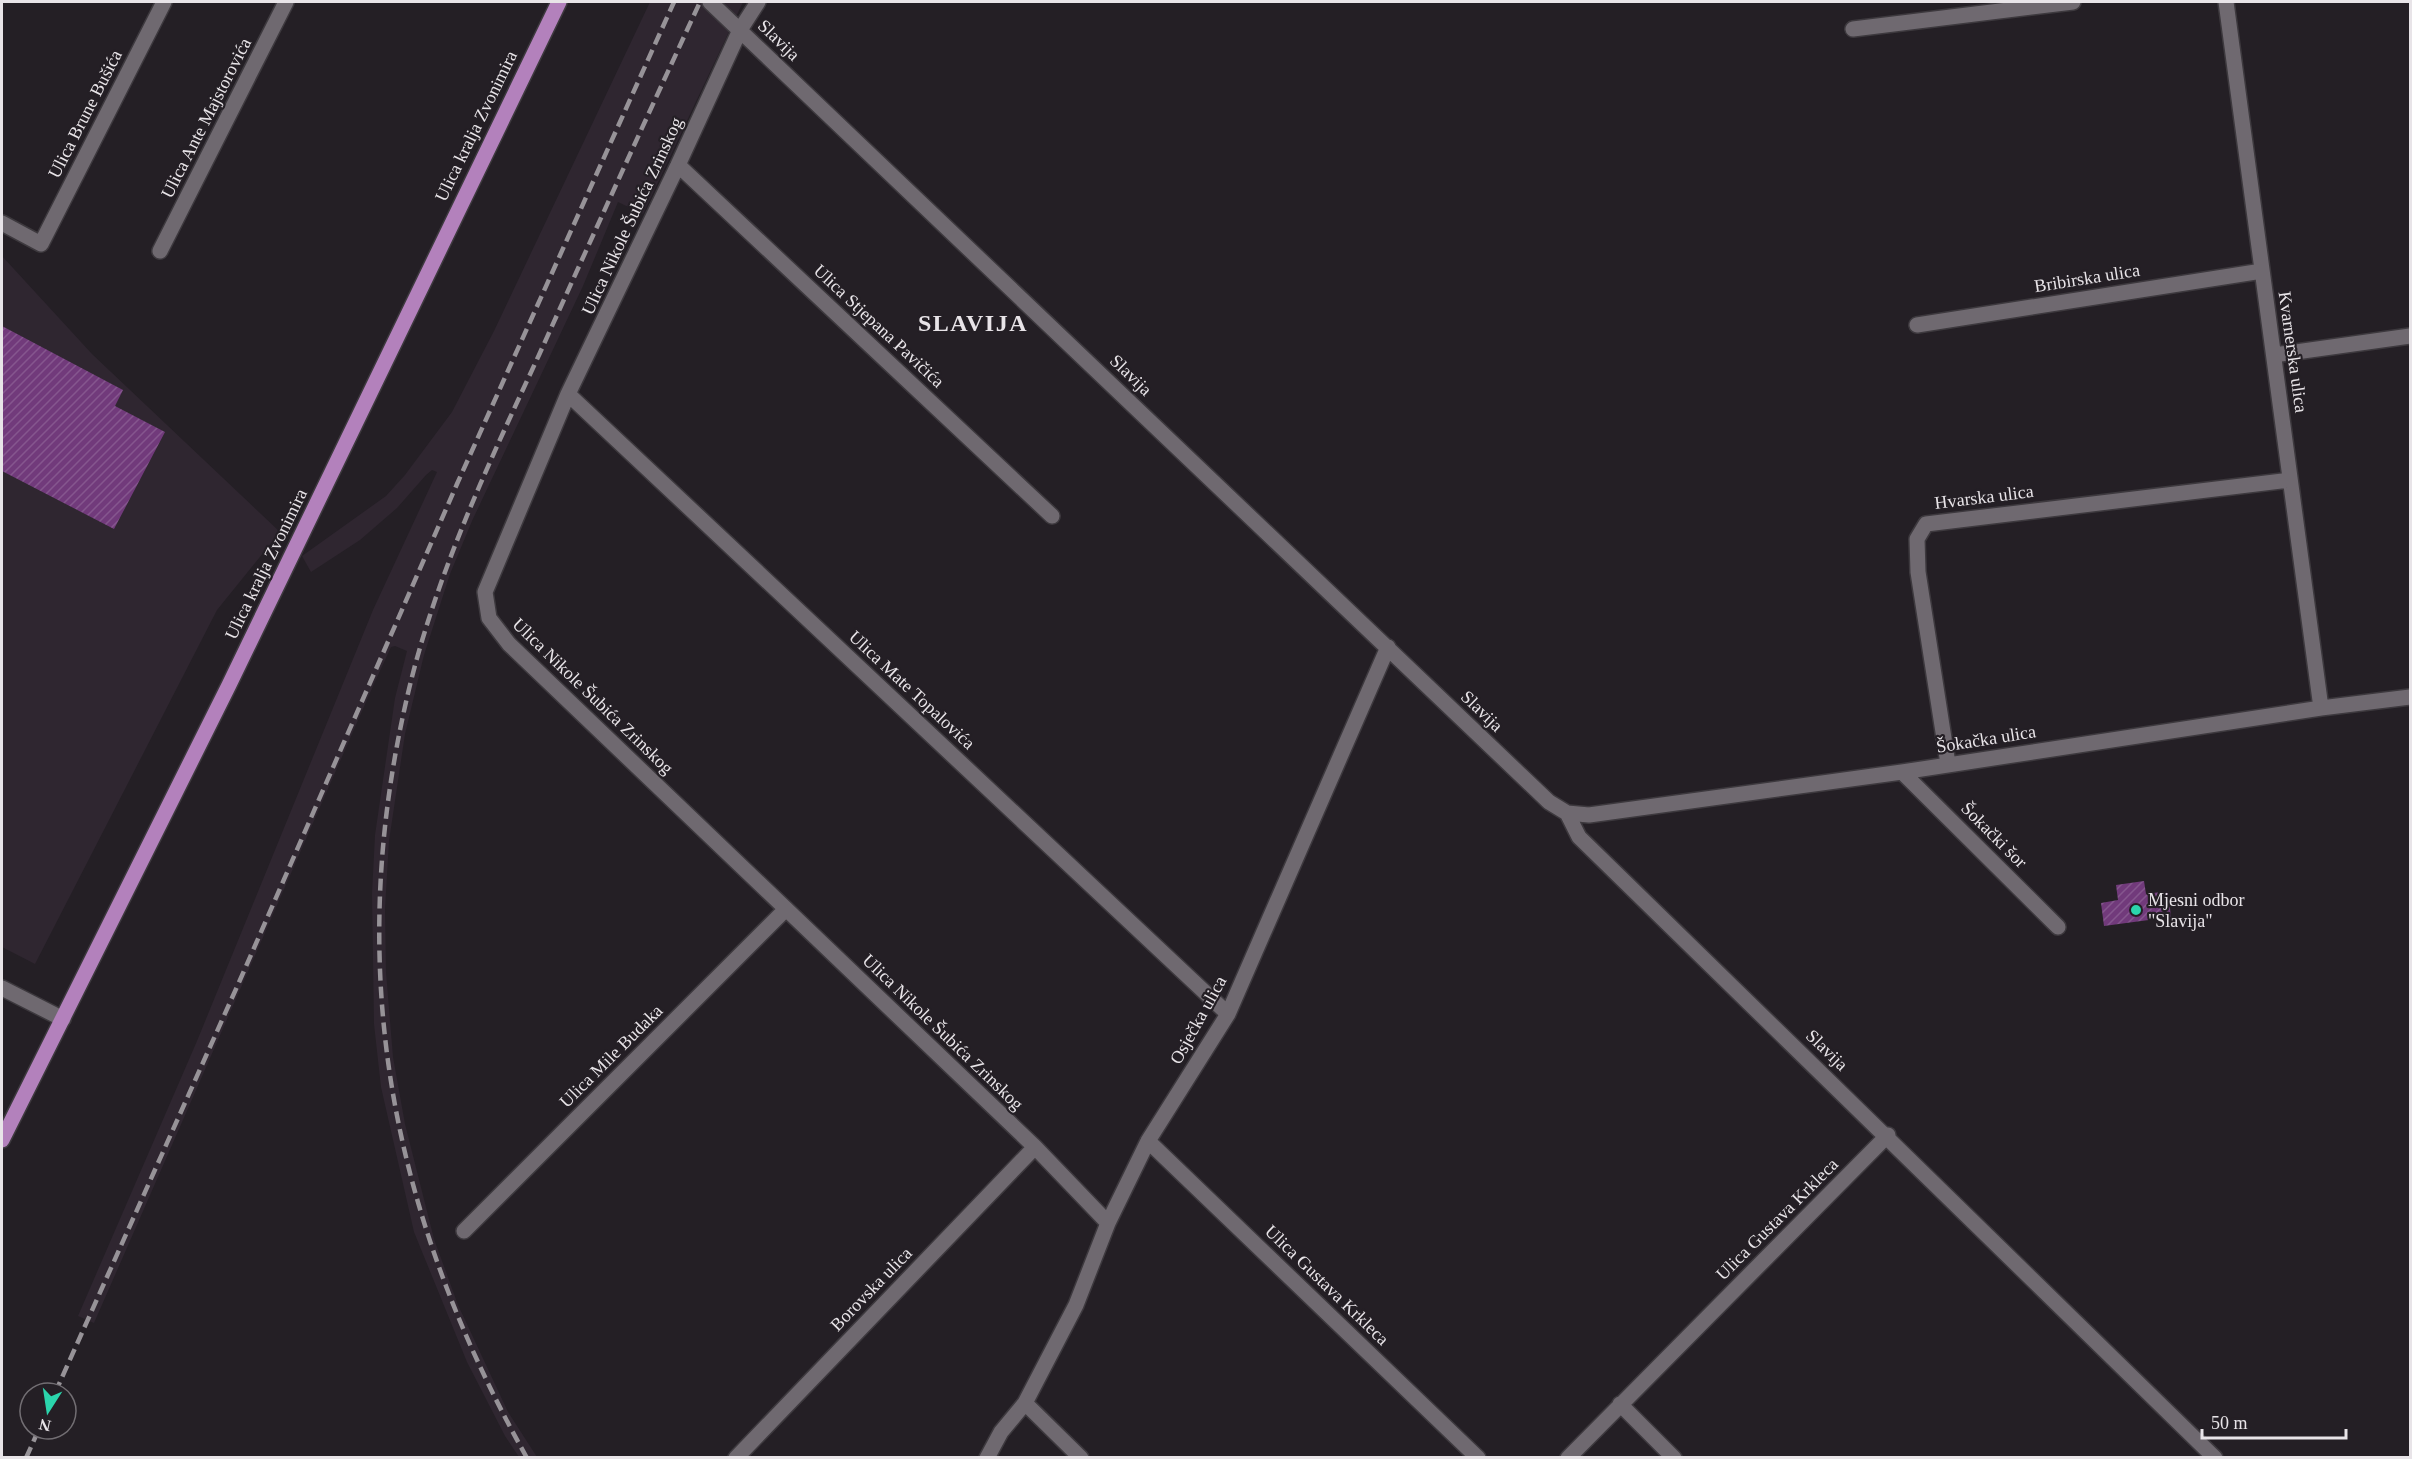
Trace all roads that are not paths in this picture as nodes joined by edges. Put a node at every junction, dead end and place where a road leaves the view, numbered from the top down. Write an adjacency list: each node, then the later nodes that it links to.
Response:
1 (164, 2): 11 (street, Ulica Brune Bušića)
2 (286, 2): 12 (street, Ulica Ante Majstorovića)
3 (559, 2): 30 (main road, Ulica kralja Zvonimira)
4 (710, 2): 9 (street, Slavija)
5 (758, 2): 9 (street, Ulica Nikole Šubića Zrinskog)
6 (2073, 2): 8 (street)
7 (2226, 2): 13 (street, Kvarnerska ulica)
8 (1853, 29)
9 (740, 30): 10 (street, Ulica Nikole Šubića Zrinskog); 20 (street, Slavija)
10 (678, 165): 17 (street, Ulica Nikole Šubića Zrinskog); 19 (street, Ulica Stjepana Pavičića)
11 (2, 223)
12 (160, 251)
13 (2262, 271): 14 (street, Bribirska ulica); 16 (street, Kvarnerska ulica)
14 (1917, 325)
15 (2410, 336): 16 (street)
16 (2274, 355): 18 (street, Kvarnerska ulica)
17 (568, 394): 26 (street, Ulica Nikole Šubića Zrinskog); 29 (street, Ulica Mate Topalovića)
18 (2290, 480): 22 (street, Kvarnerska ulica); 23 (street, Hvarska ulica)
19 (1052, 516)
20 (1388, 647): 25 (street, Slavija); 29 (street, Osječka ulica)
21 (2410, 697): 22 (street, Šokačka ulica)
22 (2321, 708): 23 (street, Šokačka ulica)
23 (1948, 764): 24 (street, Šokačka ulica)
24 (1902, 772): 25 (street, Šokačka ulica); 27 (street, Šokački šor)
25 (1567, 813): 31 (street, Slavija)
26 (786, 909): 34 (street, Ulica Nikole Šubića Zrinskog); 36 (street, Ulica Mile Budaka)
27 (2058, 927)
28 (2, 988): 30 (street)
29 (1228, 1014): 33 (street, Osječka ulica)
30 (63, 1019): 32 (main road, Ulica kralja Zvonimira)
31 (1887, 1136): 38 (street, Ulica Gustava Krkleca); 45 (street, Slavija)
32 (2, 1140)
33 (1148, 1141): 35 (street, Osječka ulica); 42 (street, Ulica Gustava Krkleca)
34 (1035, 1147): 35 (street, Ulica Nikole Šubića Zrinskog); 39 (street, Borovska ulica)
35 (1108, 1223): 37 (street, Osječka ulica)
36 (464, 1231)
37 (1025, 1402): 40 (street, Osječka ulica); 41 (street)
38 (1620, 1404): 43 (street, Ulica Gustava Krkleca); 44 (street)
39 (736, 1458)
40 (987, 1458)
41 (1081, 1458)
42 (1478, 1458)
43 (1568, 1458)
44 (1674, 1458)
45 (2215, 1458)

